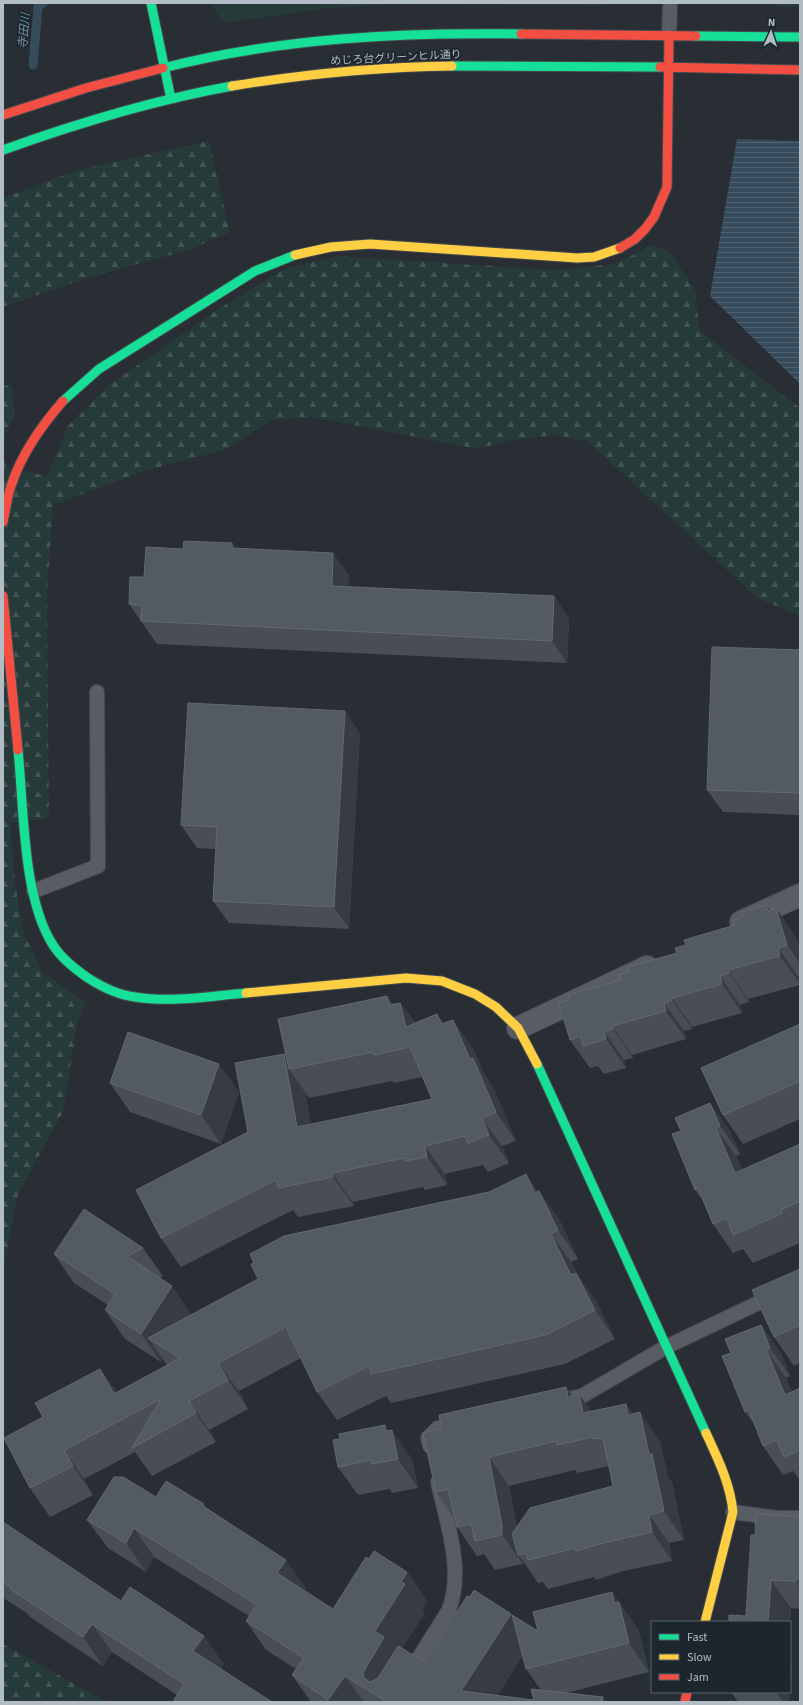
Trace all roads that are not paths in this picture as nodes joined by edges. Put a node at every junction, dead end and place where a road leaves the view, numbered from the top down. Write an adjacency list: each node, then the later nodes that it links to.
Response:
1 (155, 7): 5 (street)
2 (670, 7): 3 (lane)
3 (669, 35): 4 (street, めじろ台グリーンヒル通り); 5 (street, めじろ台グリーンヒル通り); 6 (street)
4 (800, 37)
5 (165, 66): 8 (street); 9 (street, めじろ台グリーンヒル通り)
6 (670, 68): 7 (street, めじろ台グリーンヒル通り); 8 (street, めじろ台グリーンヒル通り); 11 (street)
7 (800, 70)
8 (170, 99): 10 (street, めじろ台グリーンヒル通り)
9 (3, 115)
10 (3, 150)
11 (3, 522)
12 (3, 596): 14 (street)
13 (96, 692): 14 (lane)
14 (34, 891): 18 (street)
15 (800, 895): 16 (street)
16 (720, 932)
17 (663, 960): 18 (street)
18 (518, 1028): 20 (street)
19 (800, 1283): 20 (lane)
20 (666, 1347): 21 (lane); 23 (street)
21 (552, 1403)
22 (476, 1420): 26 (lane)
23 (732, 1512): 24 (lane); 25 (street)
24 (800, 1518)
25 (705, 1621)
26 (391, 1702)

